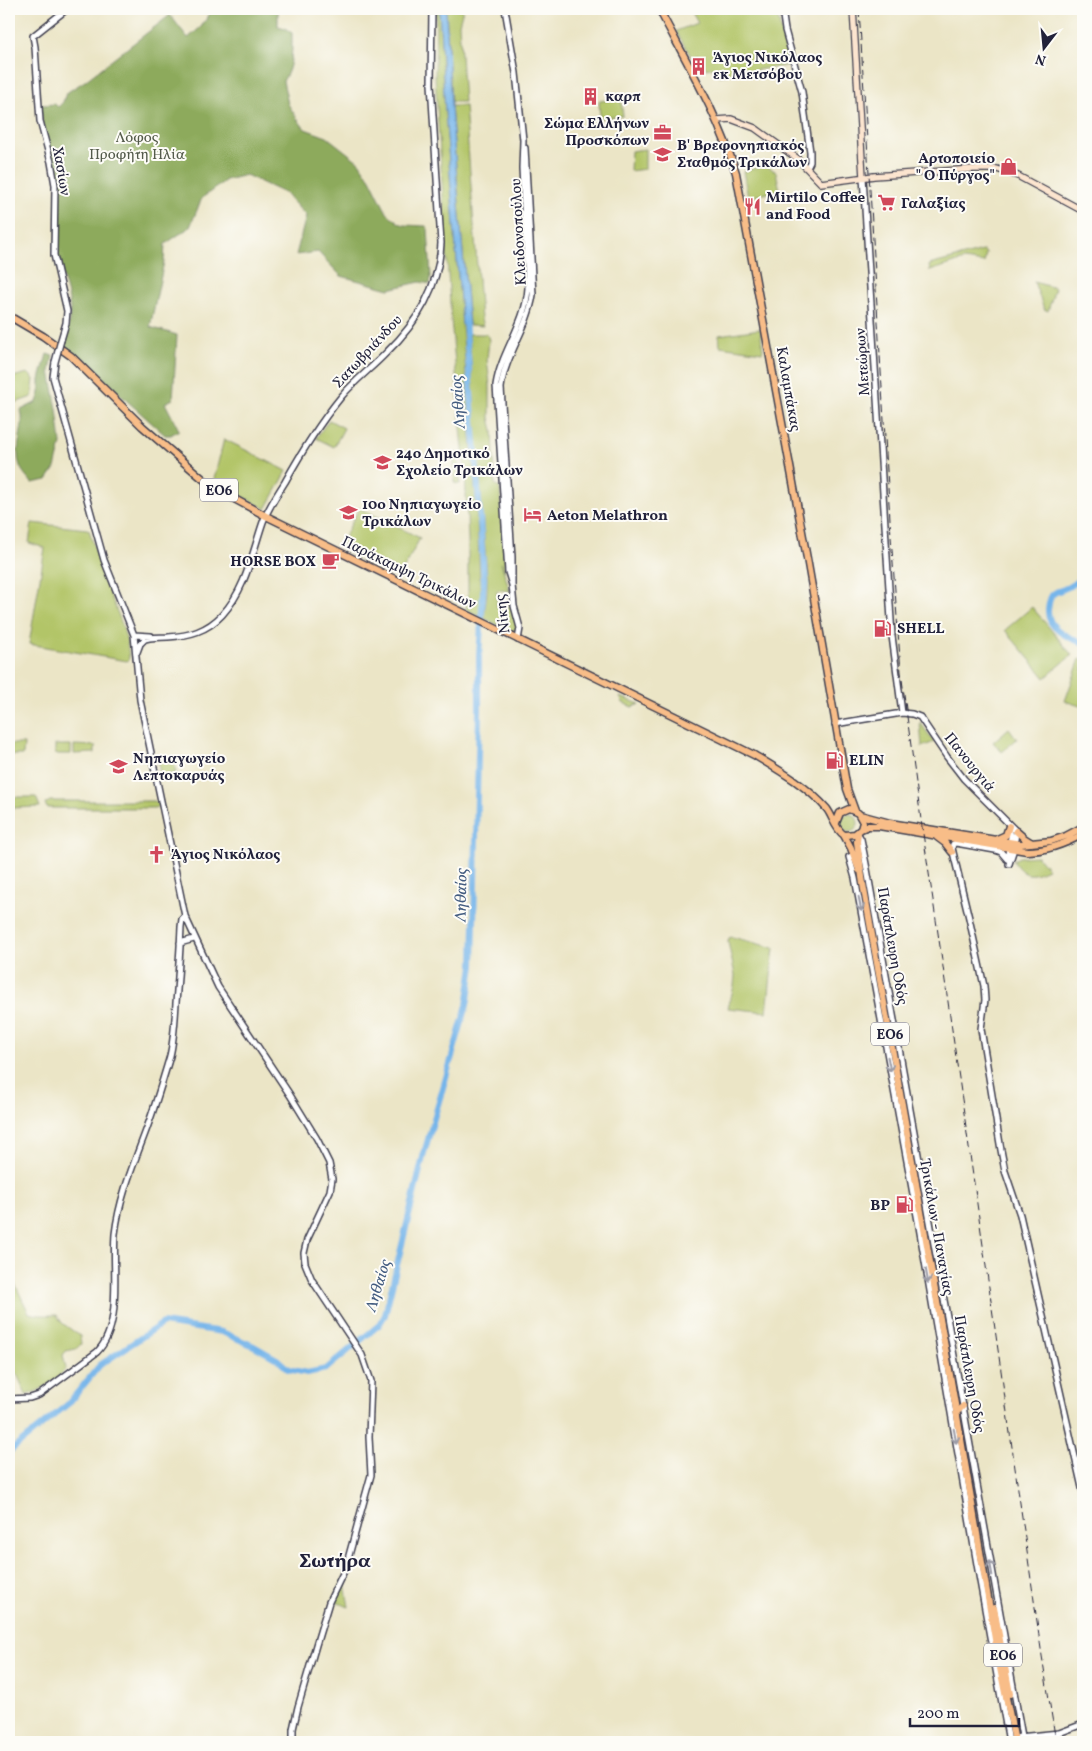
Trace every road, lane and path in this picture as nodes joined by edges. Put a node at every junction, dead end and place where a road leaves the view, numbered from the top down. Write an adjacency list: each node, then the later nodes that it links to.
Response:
1 (67, 9): 14 (street, Χασίων, bridge)
2 (432, 9): 12 (street, Σατωβριάνδου)
3 (505, 9): 13 (street, Κλειδονοπούλου)
4 (659, 9): 7 (main road, Καλαμπάκας)
5 (782, 9): 8 (street)
6 (853, 9): 9 (main road, Μετεώρων)
7 (717, 120): 8 (main road); 19 (main road, Καλαμπάκας)
8 (807, 168): 9 (main road)
9 (863, 177): 10 (main road); 18 (street, Μετεώρων)
10 (1083, 211)
11 (9, 316): 12 (main road, Παράκαμψη Τρικάλων / ΕΟ6)
12 (266, 516): 15 (street, Σατωβριάνδου); 16 (main road, Παράκαμψη Τρικάλων / ΕΟ6)
13 (512, 586): 16 (street, Νίκης)
14 (134, 635): 15 (street); 17 (street)
15 (167, 637): 17 (street)
16 (518, 640): 21 (main road, Παράκαμψη Τρικάλων / ΕΟ6)
17 (136, 660): 38 (street)
18 (902, 713): 19 (street); 25 (street, Πανουργιά)
19 (835, 724): 20 (main road, Καλαμπάκας)
20 (847, 789): 22 (main road, Καλαμπάκας); 23 (main road, Καλαμπάκας)
21 (826, 808): 22 (main road, Παράκαμψη Τρικάλων / ΕΟ6); 24 (main road, Παράκαμψη Τρικάλων / ΕΟ6)
22 (842, 811): 23 (main road, ΕΟ6); 24 (main road)
23 (858, 813): 28 (main road, ΕΟ6); 32 (main road)
24 (836, 823): 29 (main road, ΕΟ6)
25 (1009, 824): 27 (street, Πανουργιά); 32 (main road); 34 (street)
26 (1083, 827): 33 (main road)
27 (1016, 831): 33 (main road); 34 (street)
28 (859, 832): 29 (main road); 30 (main road); 37 (main road, Τρικάλων - Παναγίας / ΕΟ6); 45 (street, Παράπλευρη Οδός)
29 (844, 834): 36 (main road, Τρικάλων - Παναγίας / ΕΟ6)
30 (932, 834): 34 (main road); 35 (main road)
31 (1083, 834): 34 (main road)
32 (996, 839): 34 (main road)
33 (1033, 843): 34 (main road)
34 (1012, 850): 35 (street)
35 (952, 852): 49 (street)
36 (852, 856): 37 (main road, Τρικάλων - Παναγίας / ΕΟ6); 42 (street, Παράπλευρη Οδός, one-way to 42)
37 (863, 884): 41 (main road, Τρικάλων - Παναγίας / ΕΟ6)
38 (185, 916): 39 (street); 40 (street)
39 (194, 939): 40 (street); 52 (street)
40 (180, 943): 46 (street)
41 (917, 1183): 42 (main road); 43 (main road, Τρικάλων - Παναγίας / ΕΟ6)
42 (912, 1190): 43 (street, Παράπλευρη Οδός)
43 (921, 1222): 44 (main road, Τρικάλων - Παναγίας / ΕΟ6); 51 (street, Παράπλευρη Οδός, one-way to 51)
44 (950, 1371): 45 (main road); 48 (main road, Τρικάλων - Παναγίας / ΕΟ6)
45 (957, 1374): 47 (street, Παράπλευρη Οδός)
46 (9, 1399)
47 (963, 1406): 48 (main road); 51 (street, Παράπλευρη Οδός, one-way to 47)
48 (957, 1412): 51 (main road, Τρικάλων - Παναγίας / ΕΟ6)
49 (1083, 1492)
50 (1083, 1724): 51 (street)
51 (1016, 1740)
52 (293, 1742)

